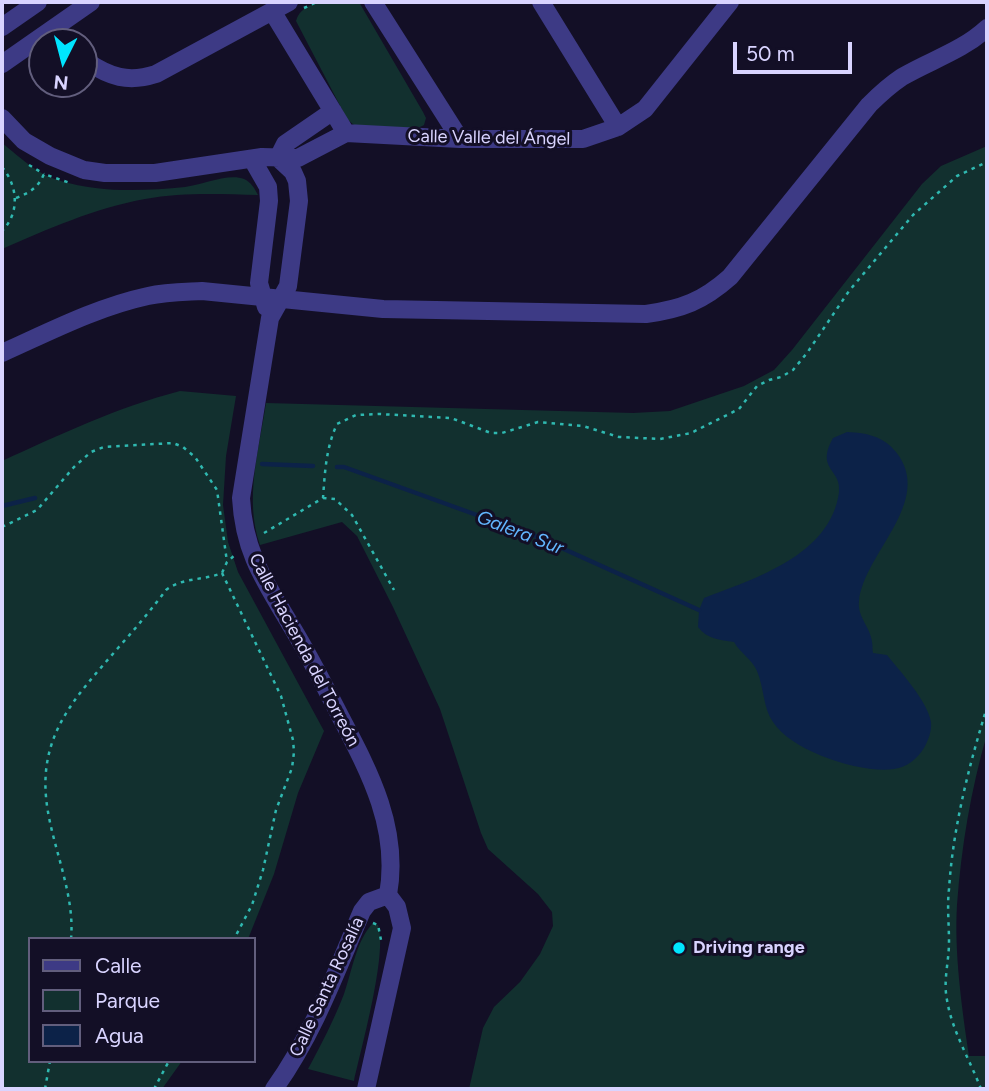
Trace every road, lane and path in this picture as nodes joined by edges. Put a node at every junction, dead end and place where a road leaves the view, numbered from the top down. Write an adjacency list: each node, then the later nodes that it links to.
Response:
1 (38, 2): 9 (street)
2 (91, 2): 11 (street)
3 (317, 2): 7 (path)
4 (373, 2): 17 (street)
5 (541, 2): 15 (street)
6 (721, 6): 15 (street, Calle Valle del Ángel)
7 (293, 8): 8 (street)
8 (272, 11): 12 (street); 13 (street)
9 (2, 27)
10 (987, 28): 23 (street)
11 (2, 64)
12 (98, 68)
13 (333, 111): 16 (street); 18 (street)
14 (2, 118): 19 (street)
15 (618, 127): 17 (street, Calle Valle del Ángel)
16 (346, 133): 17 (street, Calle Valle del Ángel); 18 (street)
17 (460, 139)
18 (278, 158): 19 (street); 23 (street)
19 (252, 159): 23 (street, Calle Hacienda del Torreón)
20 (987, 162): 25 (path)
21 (2, 167): 22 (path)
22 (2, 232)
23 (271, 298): 24 (street); 27 (street, Calle Hacienda del Torreón)
24 (2, 352)
25 (323, 498): 27 (path); 30 (path)
26 (2, 527): 28 (path)
27 (247, 544): 28 (path); 32 (street, Calle Hacienda del Torreón)
28 (227, 562): 29 (path)
29 (222, 573): 34 (path); 35 (path)
30 (394, 590)
31 (987, 707): 43 (path)
32 (388, 895): 41 (street, Calle Santa Rosalía); 42 (street)
33 (368, 929): 36 (path)
34 (71, 937)
35 (235, 937)
36 (381, 945)
37 (50, 1063): 39 (path)
38 (168, 1063): 40 (path)
39 (45, 1089)
40 (154, 1089)
41 (274, 1089)
42 (366, 1089)
43 (981, 1089)

